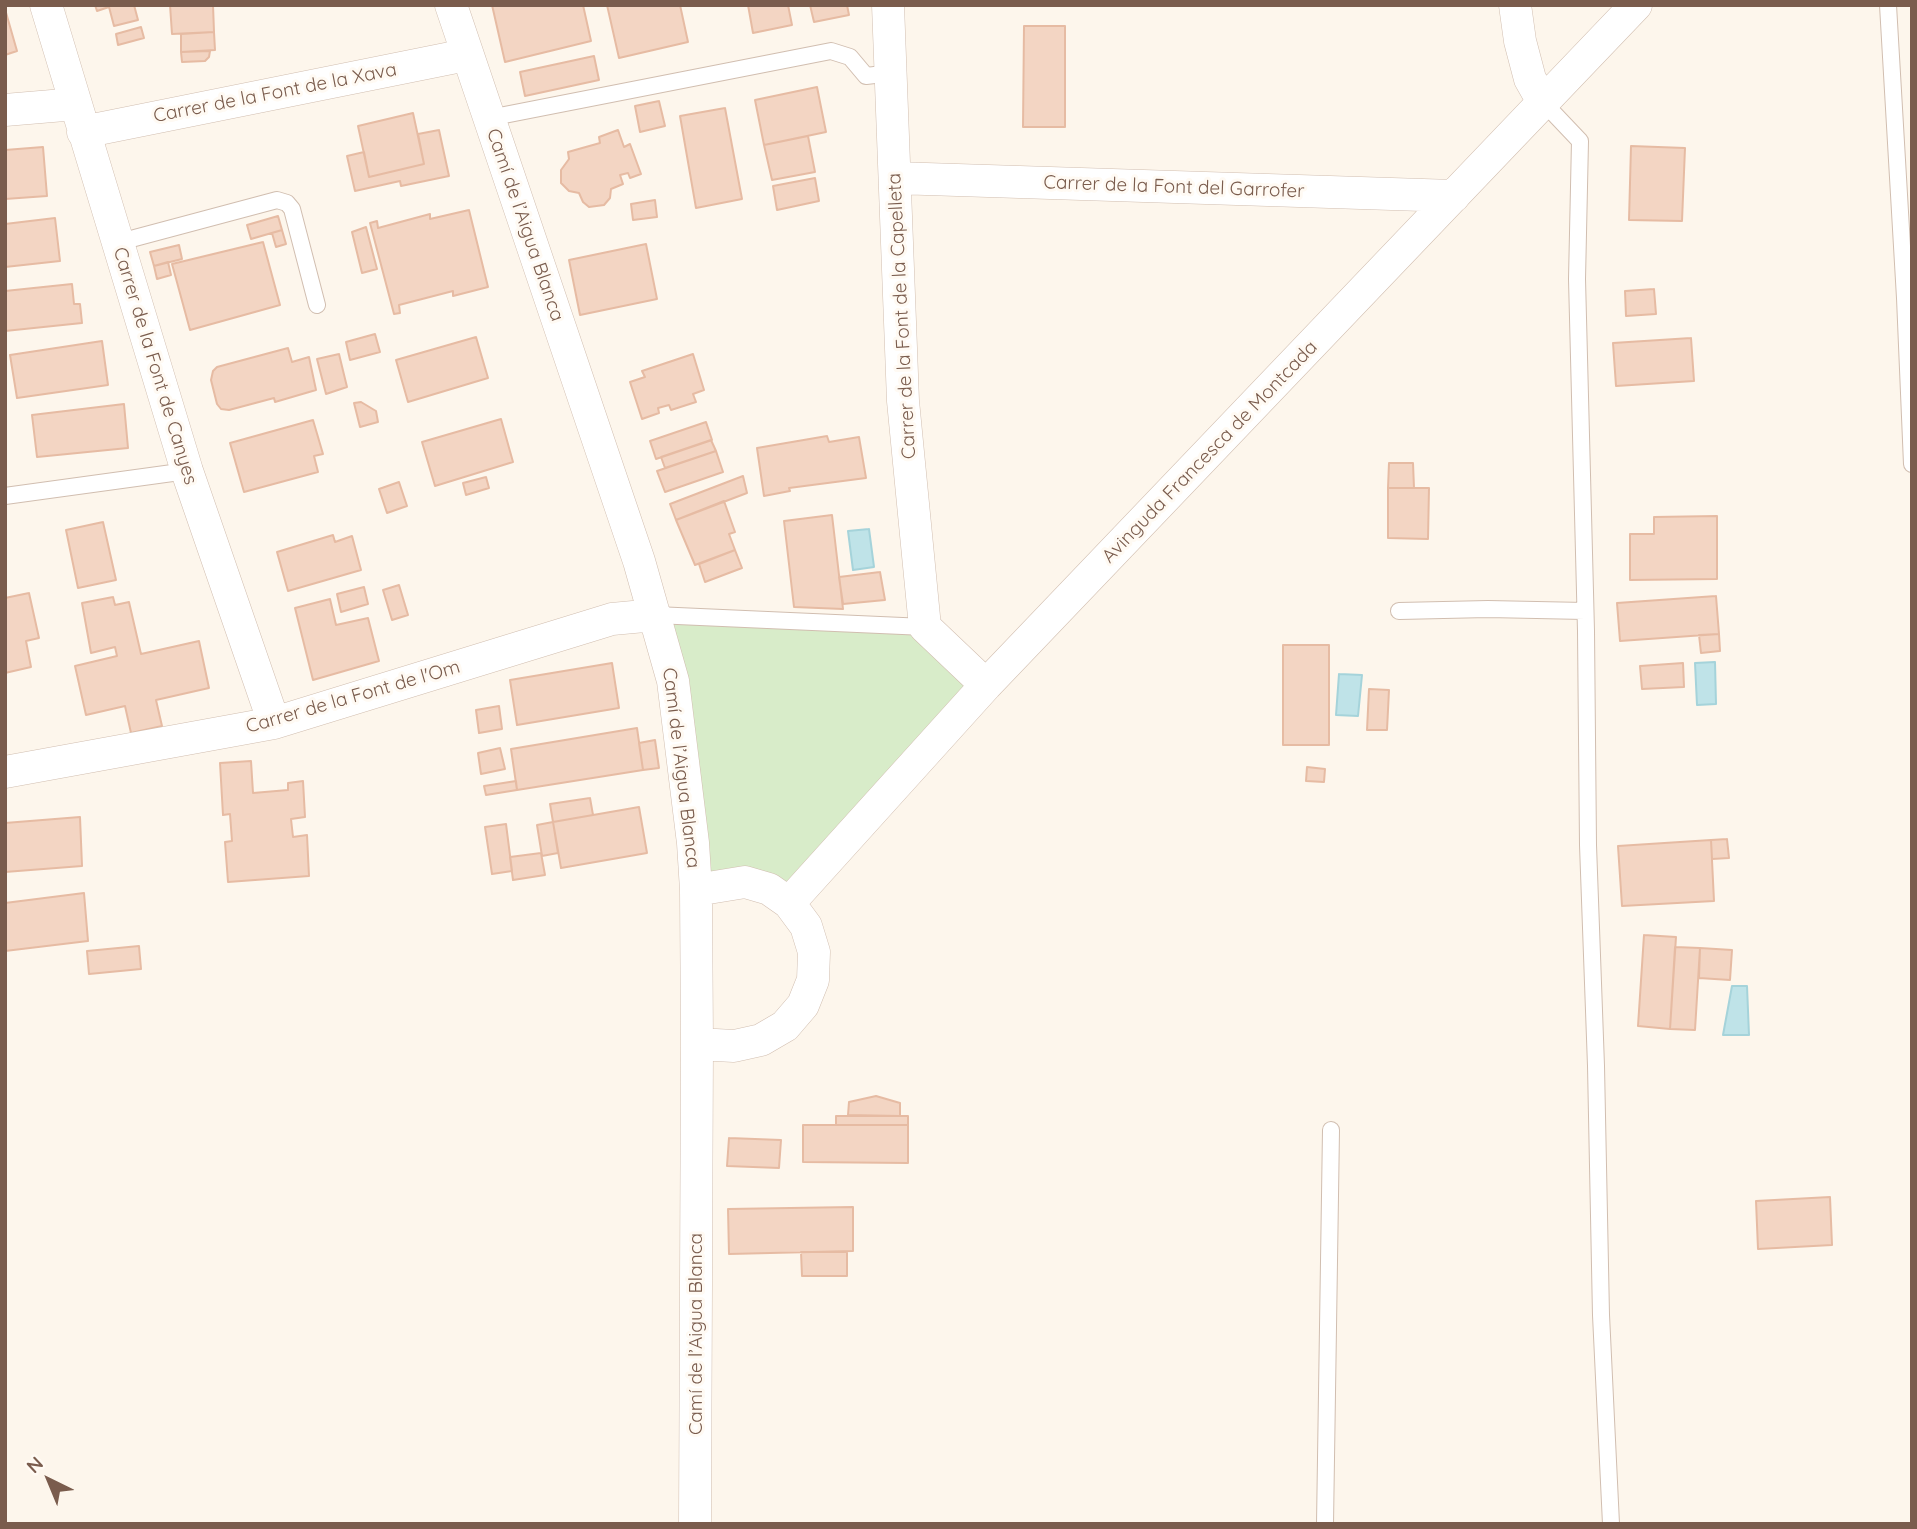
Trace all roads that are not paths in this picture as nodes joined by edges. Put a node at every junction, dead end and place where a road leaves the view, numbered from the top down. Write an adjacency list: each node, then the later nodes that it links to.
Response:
1 (46, 5): 11 (street, Carrer de la Font de Canyes)
2 (451, 5): 7 (street, Camí de l’Aigua Blanca)
3 (888, 5): 8 (street, Carrer de la Font de la Capelleta)
4 (1515, 5): 9 (street)
5 (1636, 5): 9 (street, Avinguda Francesca de Montcada)
6 (1888, 5): 17 (lane)
7 (466, 55): 11 (street, Carrer de la Font de la Xava); 12 (street, Camí de l’Aigua Blanca)
8 (892, 73): 12 (lane); 13 (street, Carrer de la Font de la Capelleta)
9 (1544, 102): 14 (street, Avinguda Francesca de Montcada); 21 (lane)
10 (5, 110): 11 (street, Carrer de la Font de la Xava)
11 (80, 118): 15 (street, Carrer de la Font de Canyes)
12 (489, 118): 22 (street, Camí de l’Aigua Blanca)
13 (895, 178): 14 (street, Carrer de la Font del Garrofer); 23 (street, Carrer de la Font de la Capelleta)
14 (1454, 196): 24 (street, Avinguda Francesca de Montcada)
15 (116, 243): 16 (lane); 18 (street, Carrer de la Font de Canyes)
16 (317, 305)
17 (1912, 464)
18 (187, 471): 19 (lane); 25 (street, Carrer de la Font de Canyes)
19 (5, 496)
20 (1399, 611): 21 (lane)
21 (1585, 611): 33 (lane)
22 (655, 615): 23 (lane); 25 (street, Carrer de la Font de l'Om); 27 (street, Camí de l’Aigua Blanca)
23 (925, 627): 24 (street)
24 (986, 685): 28 (street, Avinguda Francesca de Montcada)
25 (274, 723): 26 (street, Carrer de la Font de l'Om)
26 (5, 772)
27 (696, 890): 28 (street); 29 (street, Camí de l’Aigua Blanca)
28 (789, 903): 29 (street)
29 (697, 1044): 31 (street, Camí de l’Aigua Blanca)
30 (1331, 1130): 32 (lane)
31 (695, 1524)
32 (1325, 1524)
33 (1611, 1524)

